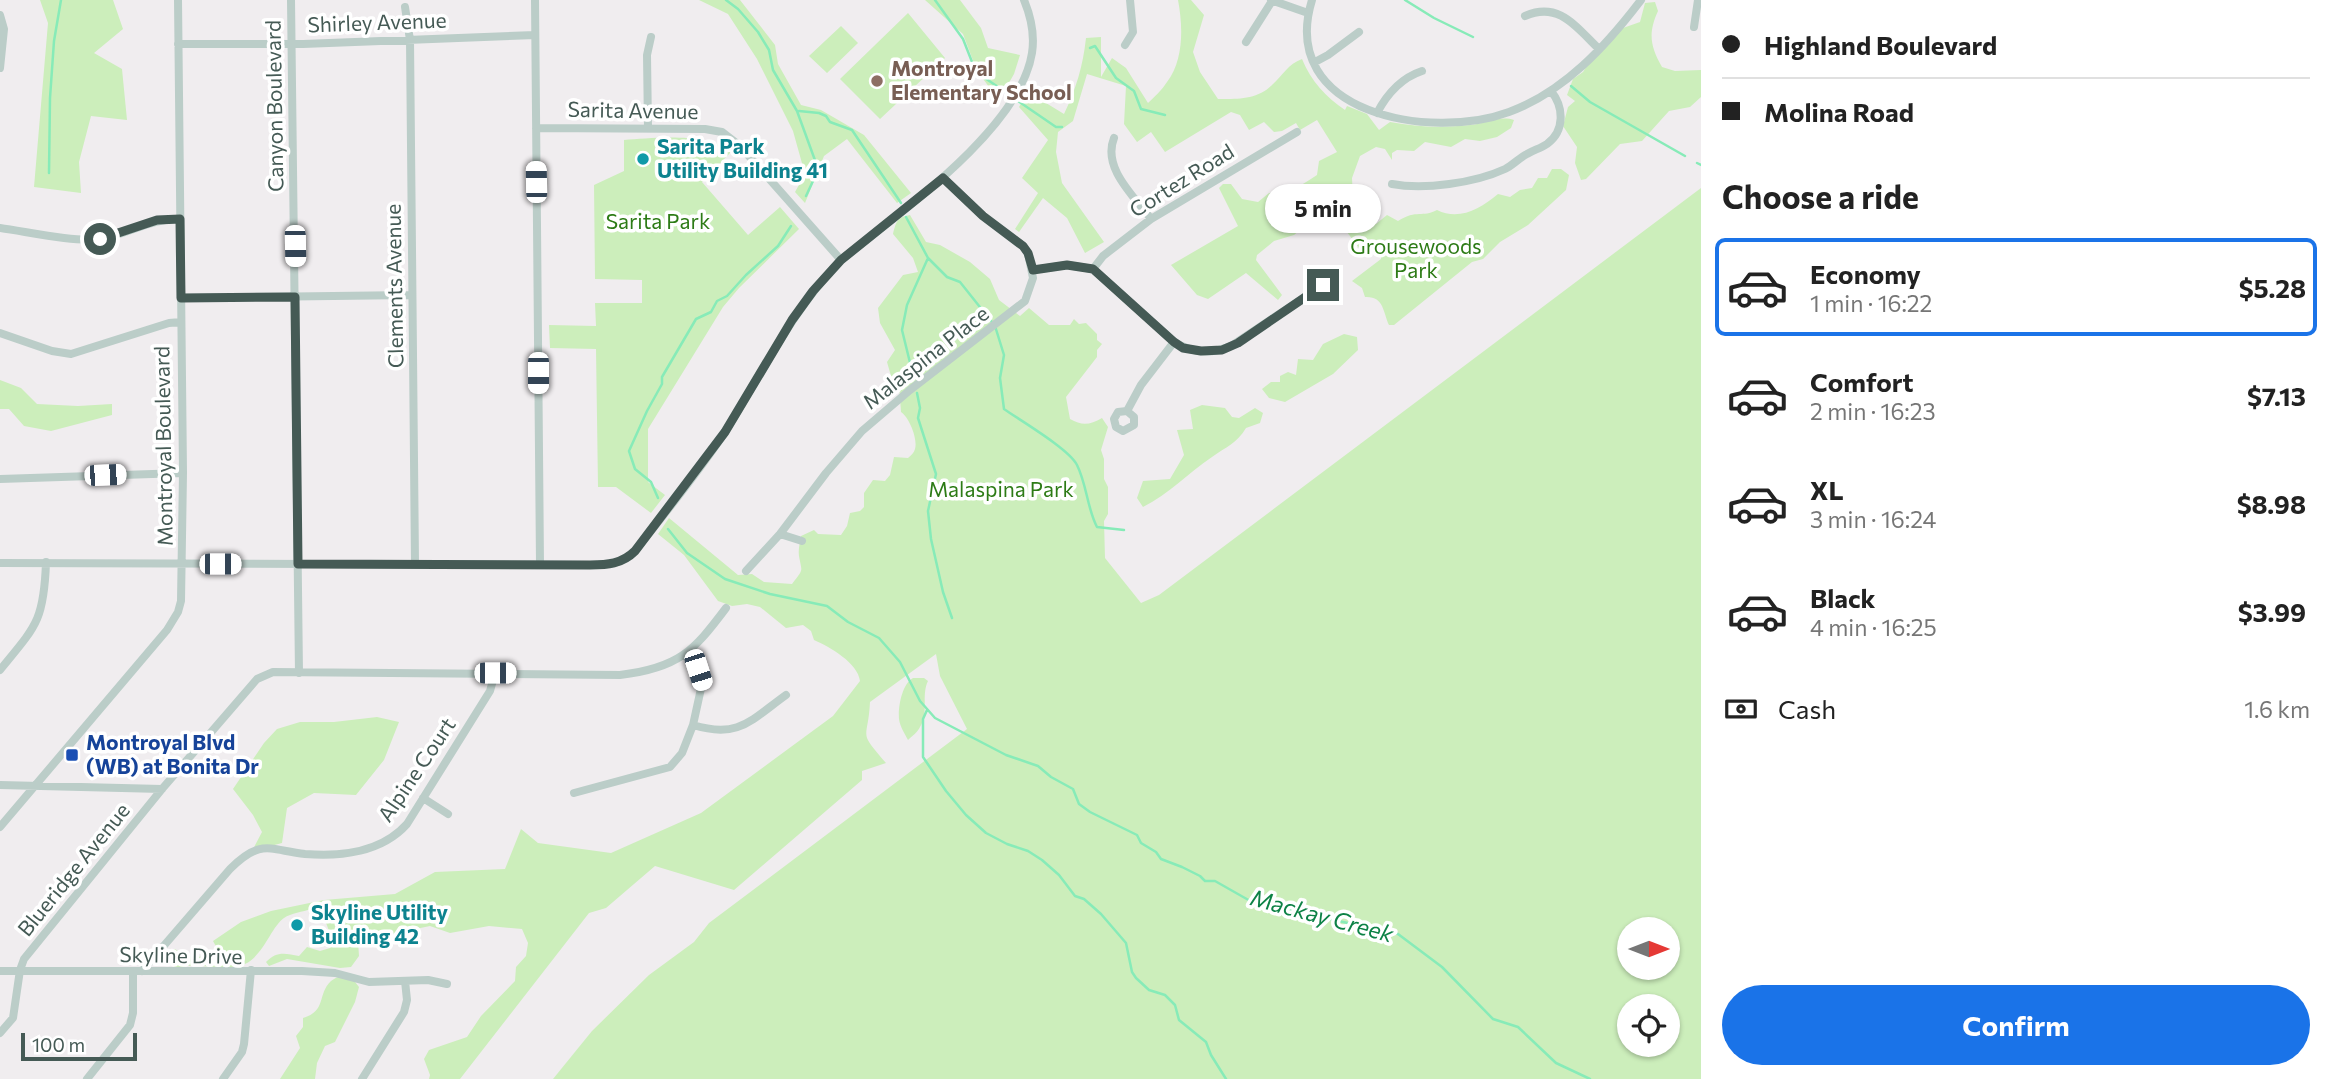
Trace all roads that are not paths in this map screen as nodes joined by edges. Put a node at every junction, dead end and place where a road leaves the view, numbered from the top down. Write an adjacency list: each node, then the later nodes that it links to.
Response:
1 (178, 0): 20 (street, Montroyal Boulevard)
2 (291, 0): 21 (street, Canyon Boulevard)
3 (535, 0): 16 (street)
4 (1024, 0): 33 (street)
5 (1130, 0): 22 (street)
6 (1272, 0): 11 (street); 19 (street)
7 (1312, 0): 11 (street)
8 (1641, 0): 23 (street)
9 (1698, 0): 14 (street)
10 (405, 7): 18 (street, Clements Avenue)
11 (1308, 13): 24 (street)
12 (0, 15): 25 (street)
13 (1525, 16): 23 (street)
14 (1694, 27)
15 (1359, 32): 24 (street)
16 (535, 35): 18 (street, Shirley Avenue); 29 (street)
17 (651, 37): 30 (street)
18 (410, 40): 21 (street, Shirley Avenue); 42 (street, Clements Avenue)
19 (1246, 42)
20 (178, 44): 21 (street, Shirley Avenue); 35 (street, Montroyal Boulevard)
21 (293, 44): 43 (street, Canyon Boulevard)
22 (1125, 45)
23 (1599, 49): 27 (street)
24 (1315, 62): 28 (street)
25 (0, 68)
26 (1422, 71): 28 (street)
27 (1551, 91): 28 (street); 34 (street)
28 (1377, 113)
29 (536, 128): 30 (street, Sarita Avenue); 58 (street)
30 (648, 128): 38 (street, Sarita Avenue)
31 (1297, 132): 36 (street, Cortez Road)
32 (1114, 138): 36 (street)
33 (943, 178): 38 (street); 40 (street)
34 (1392, 184)
35 (180, 219): 37 (street); 44 (street, Montroyal Boulevard)
36 (1151, 219): 39 (street, Cortez Road)
37 (0, 228)
38 (841, 260): 58 (street)
39 (1093, 269): 40 (street); 47 (street)
40 (1033, 270): 51 (street, Malaspina Place)
41 (1327, 287): 47 (street)
42 (412, 295): 43 (street); 57 (street, Clements Avenue)
43 (295, 297): 44 (street); 56 (street, Canyon Boulevard)
44 (181, 298): 45 (street, Montroyal Boulevard)
45 (181, 322): 46 (street); 49 (street, Montroyal Boulevard)
46 (0, 333)
47 (1174, 342): 48 (street)
48 (1127, 411)
49 (183, 472): 50 (street); 55 (street, Montroyal Boulevard)
50 (0, 479)
51 (780, 534): 52 (street); 59 (street, Malaspina Place)
52 (802, 541)
53 (46, 562): 54 (street); 55 (street); 62 (street)
54 (0, 563)
55 (183, 564): 56 (street); 68 (street, Montroyal Boulevard)
56 (298, 564): 57 (street); 63 (street, Canyon Boulevard)
57 (415, 564): 58 (street)
58 (540, 564)
59 (746, 571)
60 (726, 608): 61 (street)
61 (685, 655): 64 (street, Blueridge Avenue); 66 (street)
62 (0, 670)
63 (299, 673): 64 (street, Blueridge Avenue); 69 (street, Blueridge Avenue)
64 (495, 673): 71 (street, Alpine Court)
65 (786, 695): 66 (street)
66 (693, 725): 70 (street)
67 (0, 785): 68 (street)
68 (36, 785): 69 (street); 73 (street, Montroyal Boulevard)
69 (162, 789): 74 (street, Blueridge Avenue)
70 (573, 793)
71 (424, 799): 72 (street); 77 (street, Alpine Court)
72 (448, 814)
73 (0, 827)
74 (20, 970): 76 (street, Skyline Drive); 77 (street, Skyline Drive); 80 (street, Blueridge Avenue)
75 (251, 970): 77 (street, Skyline Drive); 78 (street); 82 (street, Skyline Drive)
76 (0, 971)
77 (137, 971): 81 (street)
78 (405, 981): 79 (street); 83 (street)
79 (447, 984)
80 (0, 1033)
81 (87, 1079)
82 (223, 1079)
83 (362, 1079)

